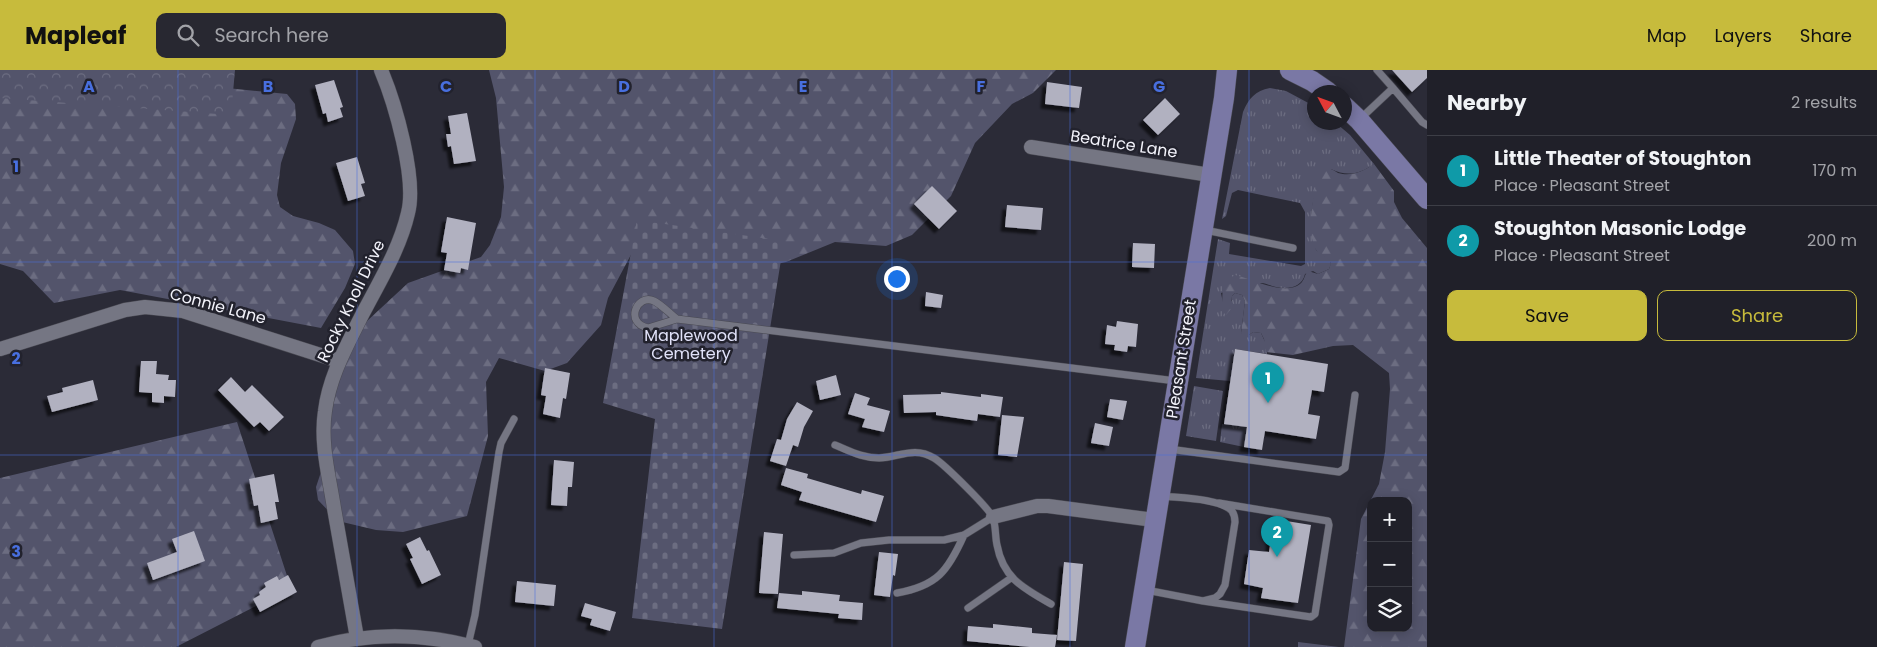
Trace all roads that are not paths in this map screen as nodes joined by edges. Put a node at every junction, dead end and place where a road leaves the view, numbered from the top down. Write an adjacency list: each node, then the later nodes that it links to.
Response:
1 (381, 70): 16 (street, Rocky Knoll Drive)
2 (1227, 70): 10 (main road, Pleasant Street)
3 (1290, 70): 5 (main road)
4 (1377, 70): 6 (lane)
5 (1318, 85)
6 (1393, 88): 7 (lane); 8 (lane)
7 (1352, 113): 11 (main road)
8 (1427, 125)
9 (1031, 147): 10 (street, Beatrice Lane)
10 (1210, 175): 12 (main road, Pleasant Street)
11 (1427, 199)
12 (1202, 230): 13 (lane); 17 (main road, Pleasant Street)
13 (1293, 248)
14 (677, 320): 14 (lane); 17 (lane)
15 (0, 349): 16 (street, Connie Lane)
16 (339, 360): 34 (street, Rocky Knoll Drive)
17 (1179, 382): 21 (main road, Pleasant Street)
18 (1355, 395): 21 (lane)
19 (514, 419): 35 (lane)
20 (836, 445): 24 (lane)
21 (1166, 448): 22 (main road, Pleasant Street)
22 (1158, 496): 23 (lane); 25 (main road, Pleasant Street)
23 (1219, 503): 31 (lane); 31 (lane)
24 (993, 517): 25 (street); 26 (lane); 28 (lane)
25 (1154, 520): 29 (main road, Pleasant Street)
26 (964, 535): 27 (lane); 30 (lane)
27 (794, 555)
28 (1011, 578): 32 (lane); 33 (lane)
29 (1143, 589): 31 (lane); 37 (main road, Pleasant Street)
30 (897, 593)
31 (1203, 601)
32 (1051, 604)
33 (968, 608)
34 (357, 638): 35 (street); 36 (street)
35 (471, 646)
36 (318, 647)
37 (1134, 647)

